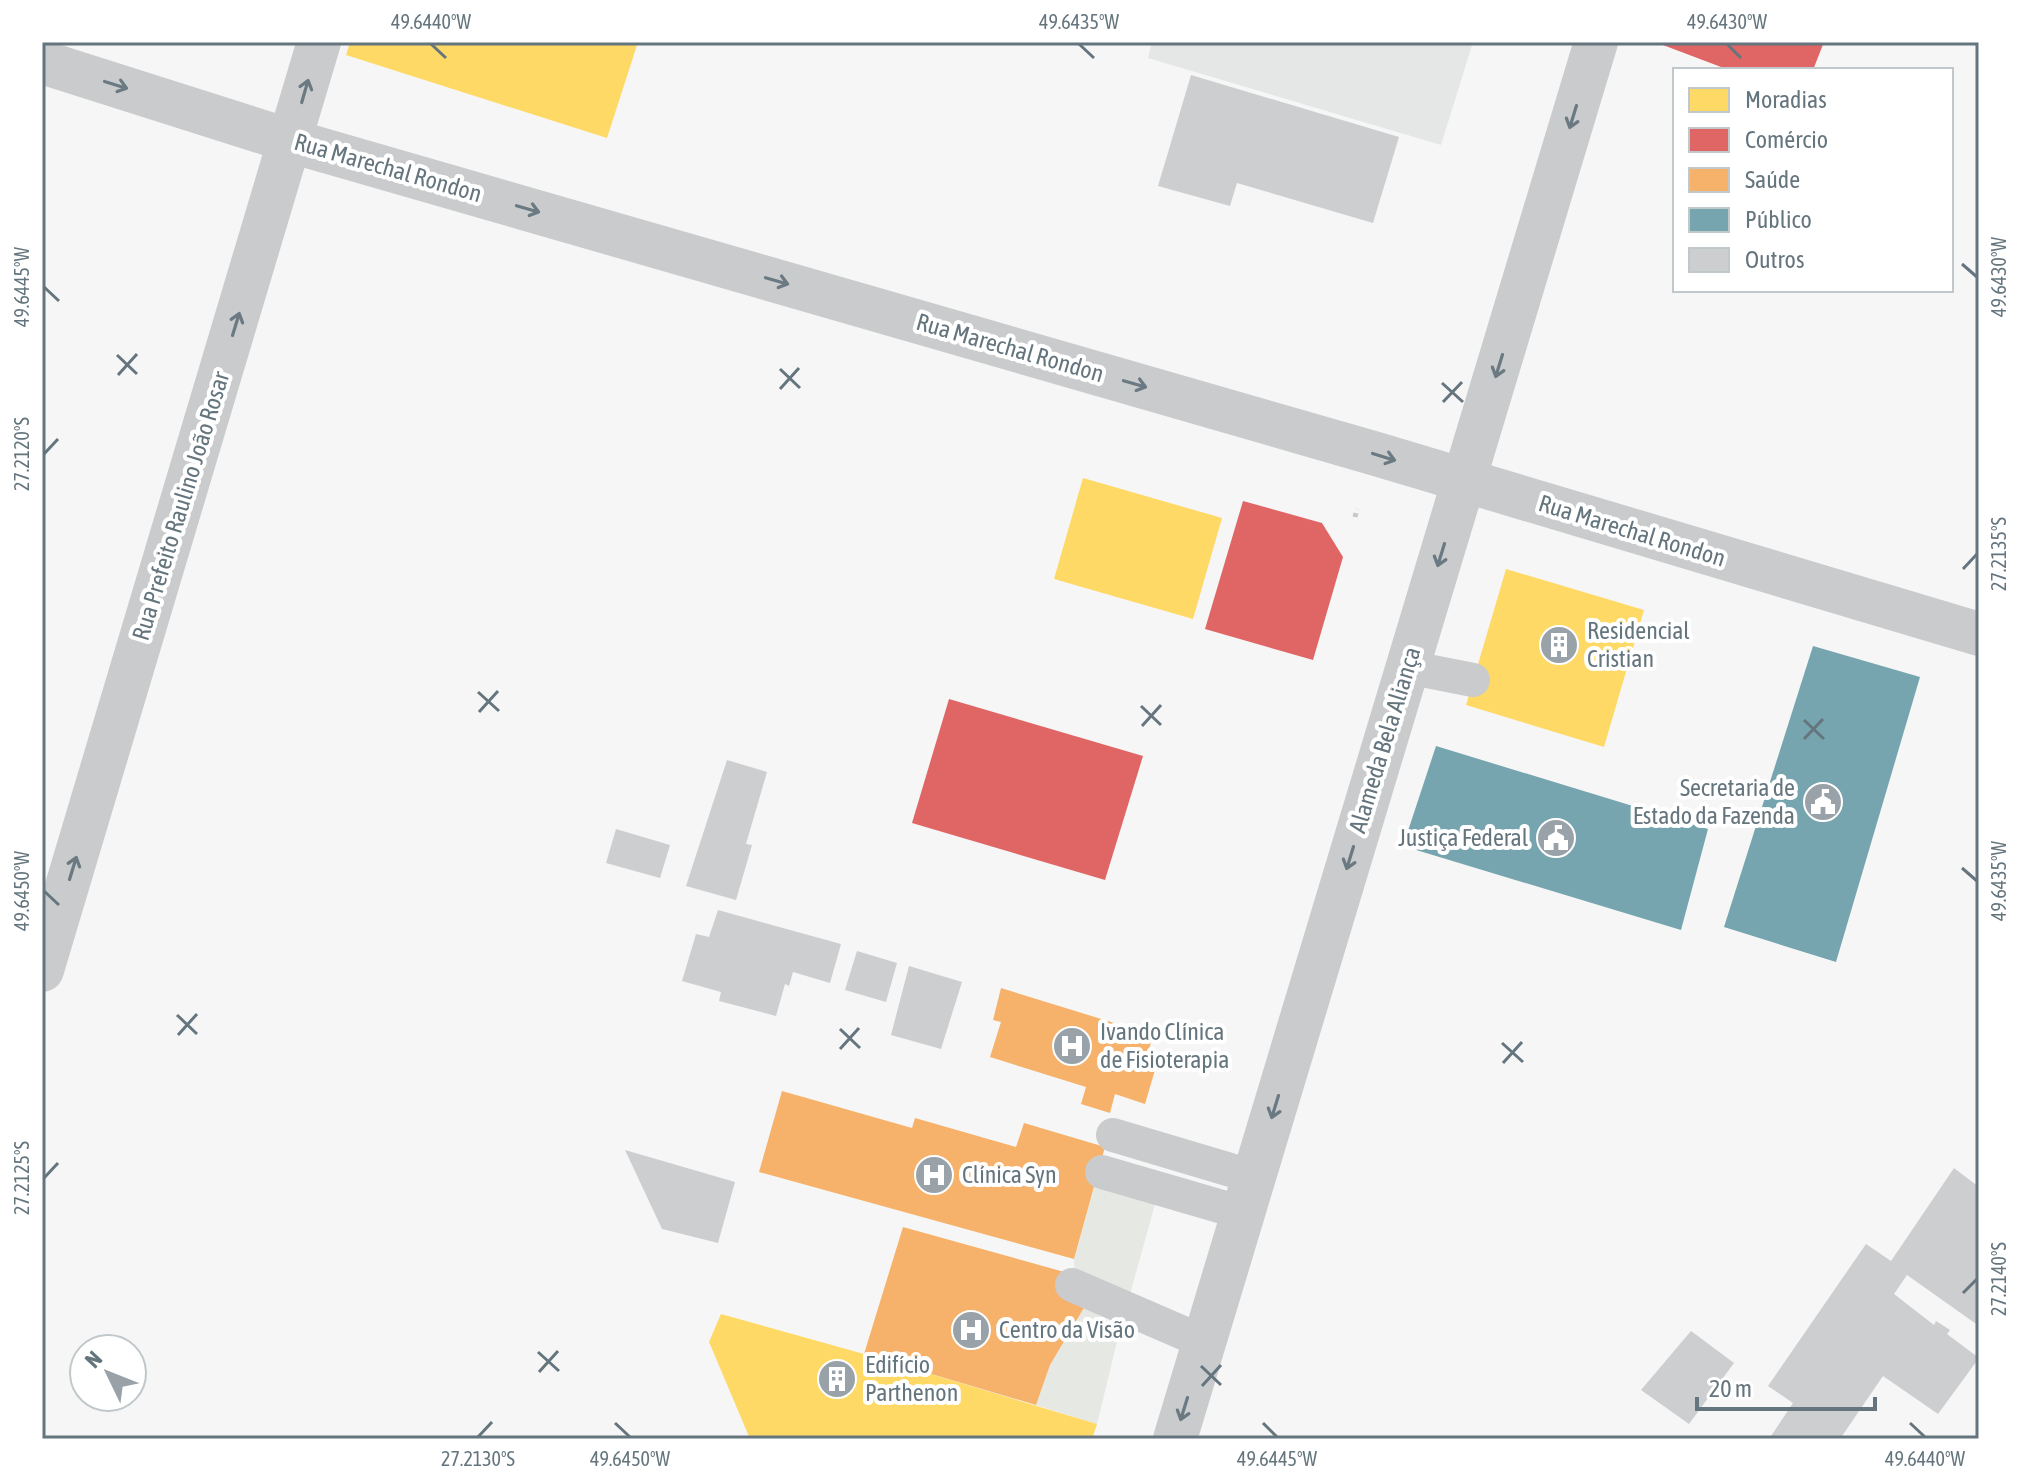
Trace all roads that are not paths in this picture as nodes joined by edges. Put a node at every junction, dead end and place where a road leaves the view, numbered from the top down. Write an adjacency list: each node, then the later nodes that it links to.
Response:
1 (319, 42): 4 (street, Rua Prefeito Raulino João Rosar, one-way to 1)
2 (1596, 42): 5 (street, Alameda Bela Aliança, one-way to 5)
3 (42, 62): 4 (street, Rua Marechal Rondon, one-way to 4)
4 (291, 141): 5 (street, Rua Marechal Rondon, one-way to 5); 9 (street, Rua Prefeito Raulino João Rosar, one-way to 4)
5 (1464, 481): 6 (street, Rua Marechal Rondon); 7 (street, Alameda Bela Aliança, one-way to 7)
6 (1979, 634)
7 (1407, 667): 8 (lane); 12 (street, Alameda Bela Aliança, one-way to 12)
8 (1473, 680)
9 (42, 970)
10 (1113, 1135): 12 (lane)
11 (1102, 1172): 12 (lane)
12 (1249, 1195): 14 (street, Alameda Bela Aliança)
13 (1072, 1285): 14 (lane)
14 (1204, 1342): 15 (street, Alameda Bela Aliança, one-way to 15)
15 (1175, 1439)

